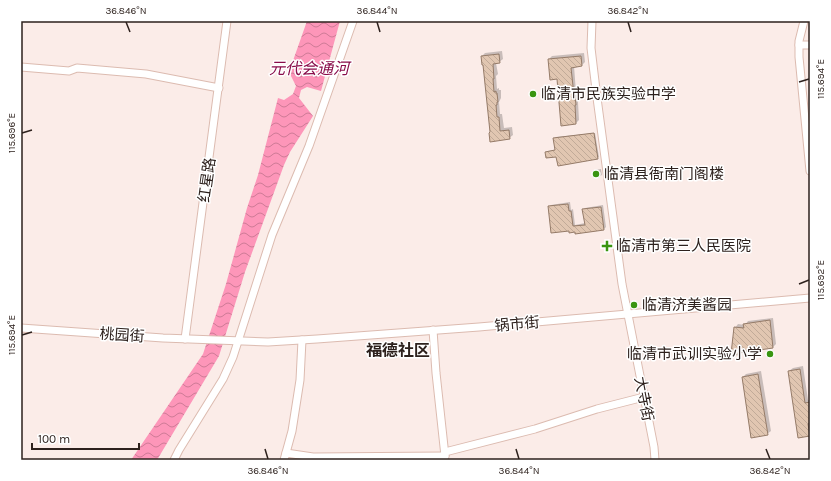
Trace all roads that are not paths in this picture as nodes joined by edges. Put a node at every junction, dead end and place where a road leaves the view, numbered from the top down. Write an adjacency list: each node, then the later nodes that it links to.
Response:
1 (227, 21): 8 (street, 红星路)
2 (353, 21): 17 (street)
3 (592, 21): 12 (street, 大寺街)
4 (804, 21): 5 (street)
5 (799, 45): 6 (street); 9 (street)
6 (810, 46)
7 (21, 67): 8 (street)
8 (219, 88): 15 (street, 红星路)
9 (810, 162): 10 (street)
10 (810, 171)
11 (810, 298): 12 (street, 锅市街)
12 (628, 315): 14 (street, 锅市街); 19 (street, 大寺街)
13 (21, 328): 15 (street, 桃园街)
14 (433, 330): 18 (street, 锅市街); 21 (street)
15 (185, 339): 16 (street, 桃园街)
16 (224, 340): 17 (street, 锅市街)
17 (238, 340): 18 (street, 锅市街); 22 (street)
18 (302, 340): 20 (street)
19 (644, 397): 21 (street); 23 (street, 大寺街)
20 (285, 456): 21 (street)
21 (445, 456)
22 (174, 460)
23 (655, 460)

